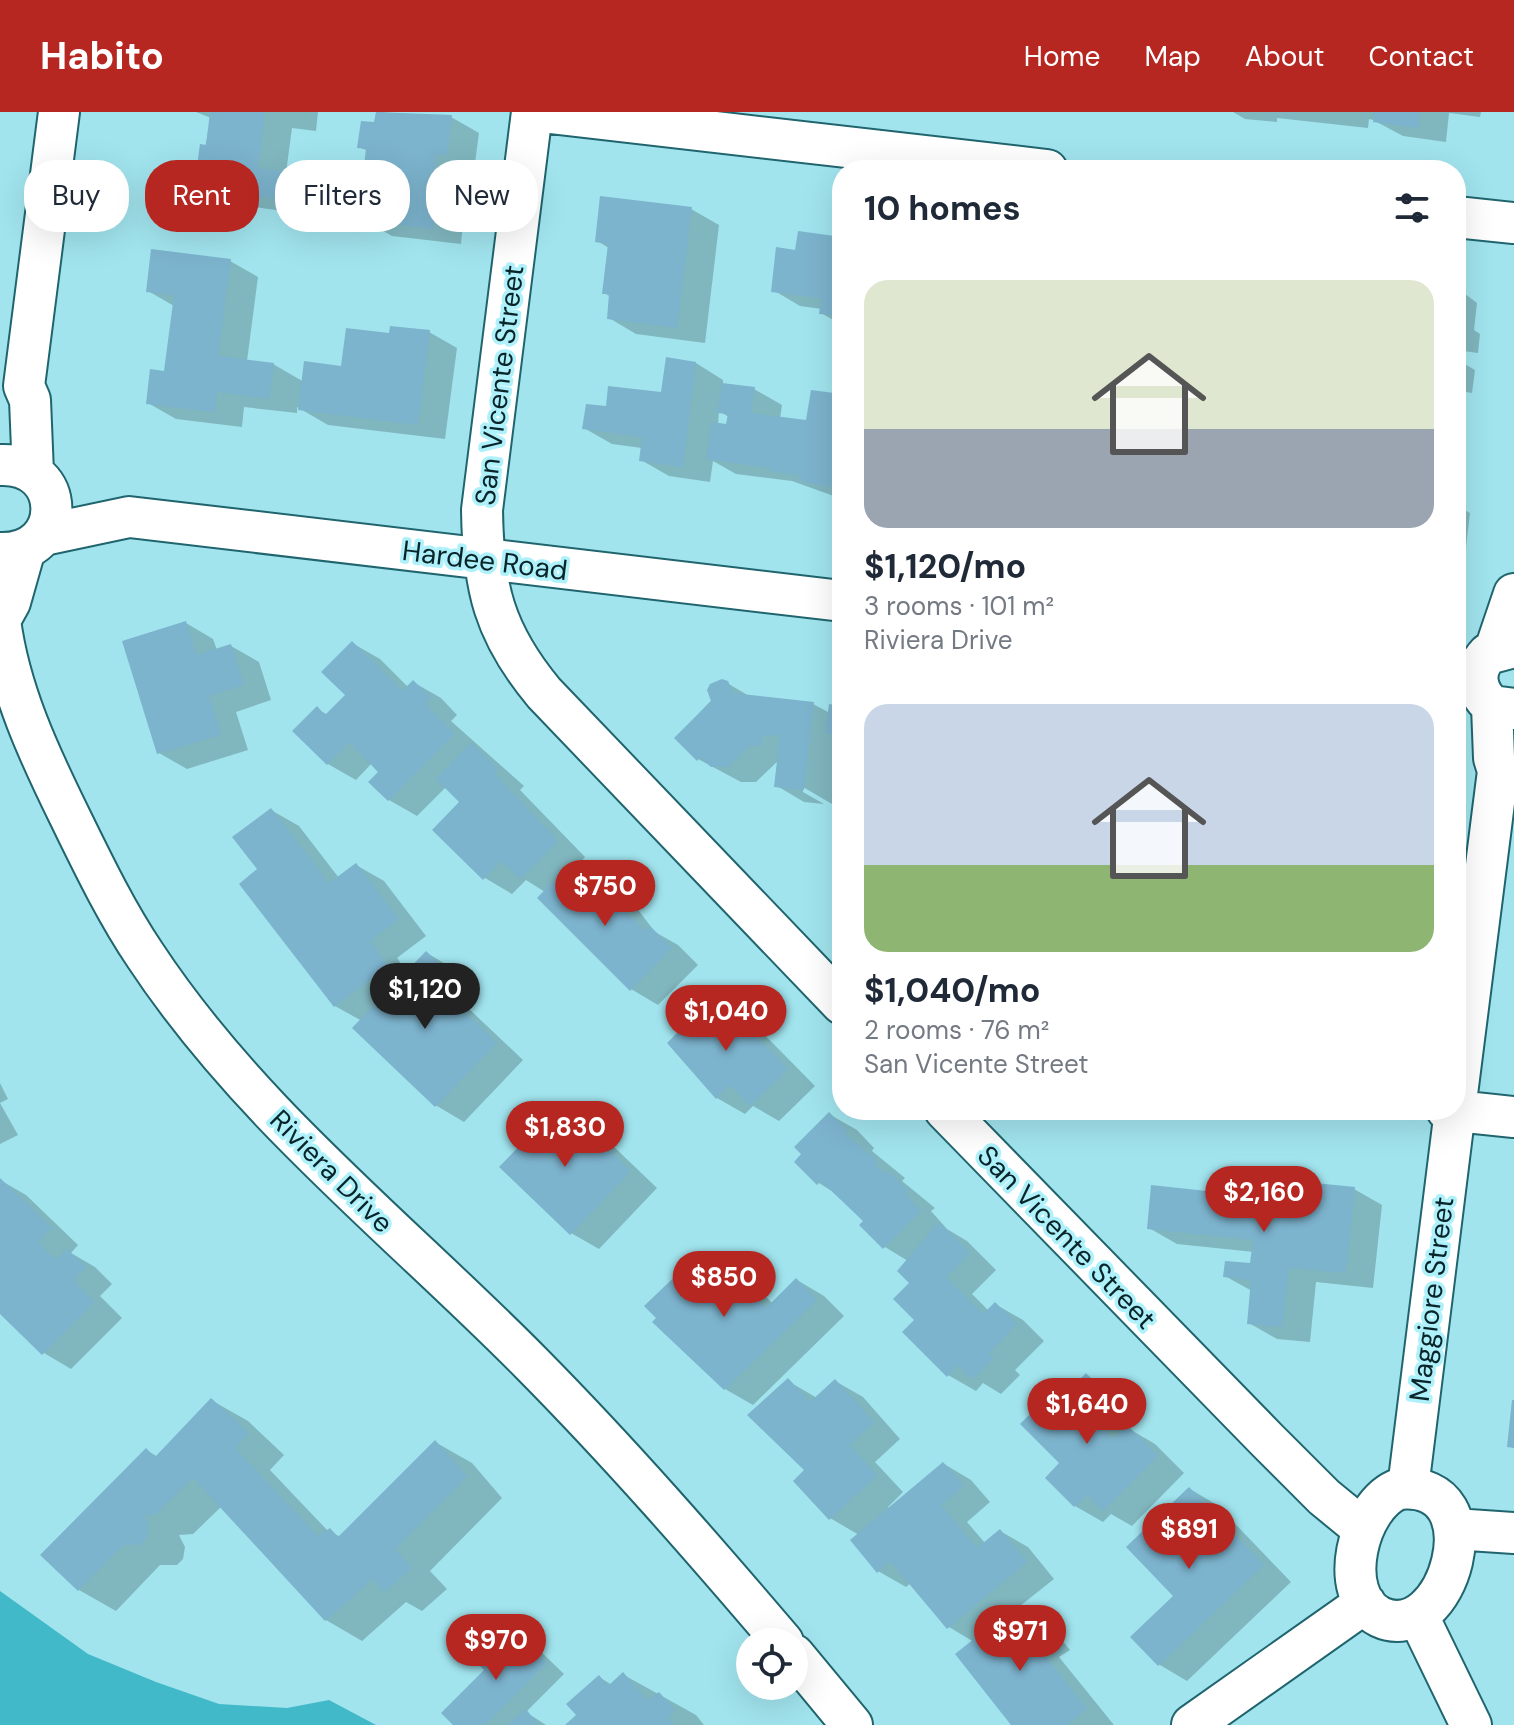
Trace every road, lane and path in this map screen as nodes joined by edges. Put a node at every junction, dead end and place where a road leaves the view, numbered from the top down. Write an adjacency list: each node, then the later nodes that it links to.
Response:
1 (59, 112): 7 (street)
2 (532, 112): 12 (street, San Vicente Street)
3 (541, 112): 4 (street)
4 (960, 160)
5 (1466, 218): 6 (street)
6 (1514, 223)
7 (24, 386): 8 (street); 9 (street)
8 (0, 447)
9 (25, 473): 10 (street, Hardee Road); 11 (street, Riviera Drive)
10 (129, 517): 11 (street, Hardee Road); 12 (street, Hardee Road)
11 (23, 546): 15 (street, Riviera Drive)
12 (483, 560): 14 (street, Hardee Road); 17 (street, San Vicente Street)
13 (1514, 594): 16 (street)
14 (832, 600)
15 (0, 620): 29 (street, Riviera Drive)
16 (1490, 683): 18 (street)
17 (832, 994)
18 (1466, 1023)
19 (1466, 1111): 20 (street)
20 (1514, 1117)
21 (955, 1120): 24 (street, San Vicente Street)
22 (1454, 1120): 23 (street, Maggiore Street)
23 (1408, 1488): 24 (street); 25 (street)
24 (1363, 1529): 27 (street)
25 (1454, 1529): 26 (street); 28 (street)
26 (1514, 1533)
27 (1365, 1603): 28 (street); 32 (street)
28 (1418, 1616): 33 (street)
29 (771, 1628)
30 (808, 1672): 31 (street)
31 (852, 1725)
32 (1192, 1725)
33 (1471, 1725)

